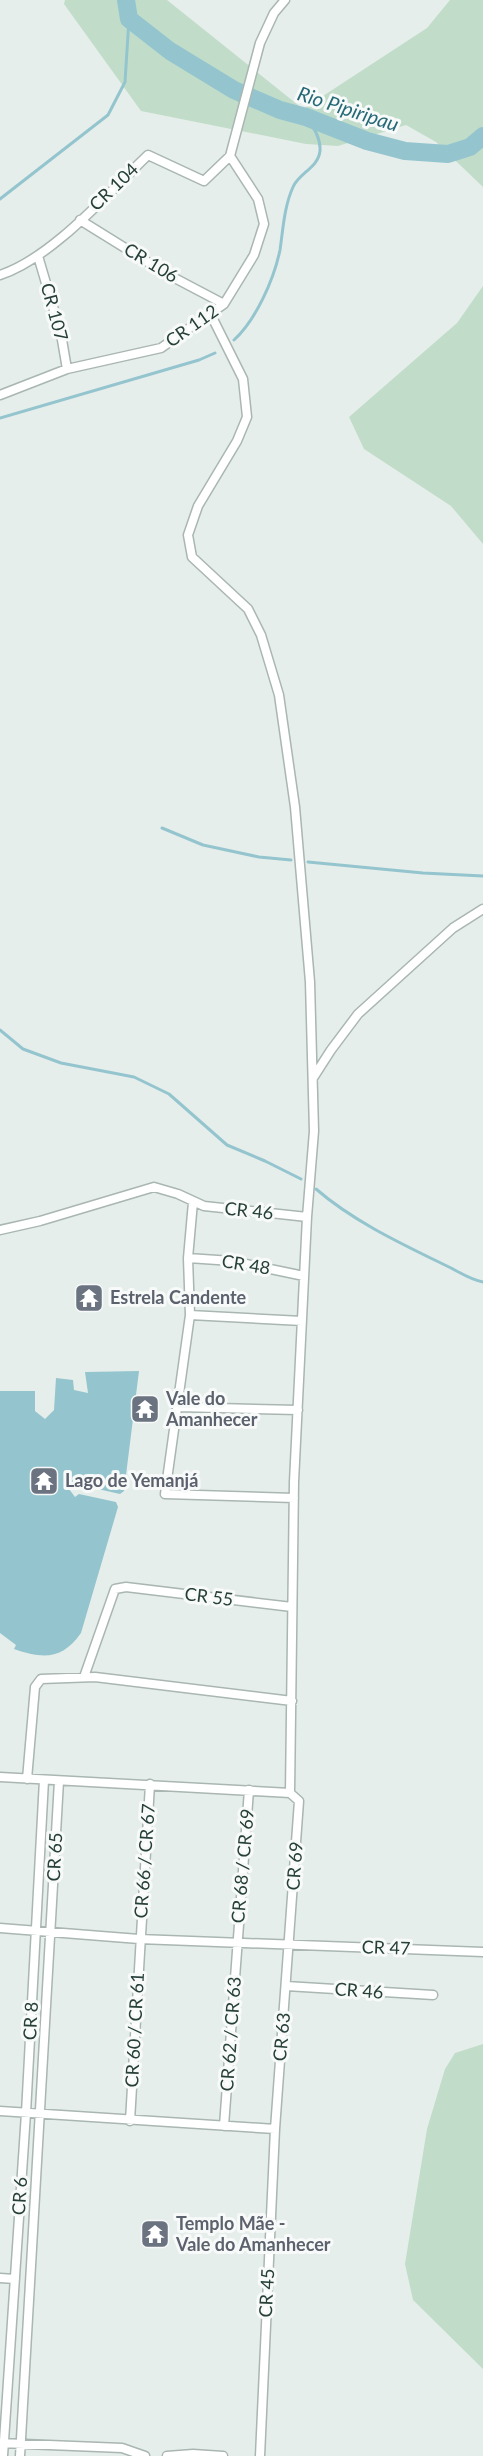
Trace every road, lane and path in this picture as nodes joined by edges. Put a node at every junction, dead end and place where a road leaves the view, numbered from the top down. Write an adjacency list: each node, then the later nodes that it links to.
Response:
1 (285, 0): 2 (street)
2 (230, 156): 3 (street, CR 104); 6 (street, CR 112)
3 (80, 220): 4 (street, CR 104); 6 (street, CR 106)
4 (38, 256): 5 (street, CR 104); 8 (street, CR 107)
5 (0, 275)
6 (224, 304): 7 (street, CR 112)
7 (210, 314): 8 (street, CR 112); 11 (street)
8 (67, 369): 9 (street, CR 112)
9 (0, 395)
10 (483, 909): 11 (street)
11 (313, 1078): 13 (street)
12 (193, 1202): 13 (street, CR 46); 14 (street, CR 46); 15 (street)
13 (307, 1217): 16 (street)
14 (0, 1230)
15 (188, 1258): 16 (street, CR 48); 17 (street)
16 (304, 1276): 18 (street)
17 (190, 1314): 18 (street); 19 (street)
18 (302, 1321): 20 (street)
19 (179, 1407): 20 (street); 21 (street)
20 (298, 1410): 21 (street)
21 (294, 1498): 22 (street)
22 (292, 1606): 23 (street, CR 55); 24 (street)
23 (84, 1677): 24 (street); 26 (street)
24 (292, 1701): 31 (street)
25 (0, 1777): 26 (street)
26 (27, 1779): 27 (street)
27 (44, 1780): 28 (street); 33 (street, CR 8)
28 (59, 1781): 29 (street); 34 (street, CR 65)
29 (150, 1784): 30 (street); 35 (street, CR 66 / CR 67)
30 (249, 1790): 31 (street); 36 (street, CR 68 / CR 69)
31 (290, 1793): 37 (street, CR 69)
32 (0, 1928): 33 (street, CR 47)
33 (36, 1930): 34 (street, CR 47); 42 (street, CR 8)
34 (51, 1933): 35 (street, CR 47); 43 (street, CR 65)
35 (139, 1939): 36 (street, CR 47); 44 (street, CR 60 / CR 61)
36 (237, 1942): 37 (street, CR 47); 45 (street, CR 62 / CR 63)
37 (289, 1944): 38 (street, CR 47); 39 (street, CR 63)
38 (483, 1952)
39 (286, 1986): 40 (street, CR 46); 46 (street, CR 63)
40 (433, 1995)
41 (0, 2111): 42 (street)
42 (26, 2113): 43 (street); 48 (street, CR 6)
43 (40, 2115): 44 (street); 50 (street, CR 65)
44 (130, 2121): 45 (street)
45 (224, 2126): 46 (street)
46 (274, 2129): 59 (street, CR 45)
47 (0, 2278): 48 (street)
48 (15, 2279): 49 (street, CR 6)
49 (2, 2443): 50 (street); 53 (street, CR 6)
50 (20, 2444): 51 (street); 54 (street, CR 65)
51 (124, 2452): 55 (street)
52 (192, 2455): 57 (street); 58 (street)
53 (3, 2456)
54 (20, 2456)
55 (145, 2456): 56 (street)
56 (151, 2456)
57 (167, 2456)
58 (223, 2456)
59 (260, 2456)

